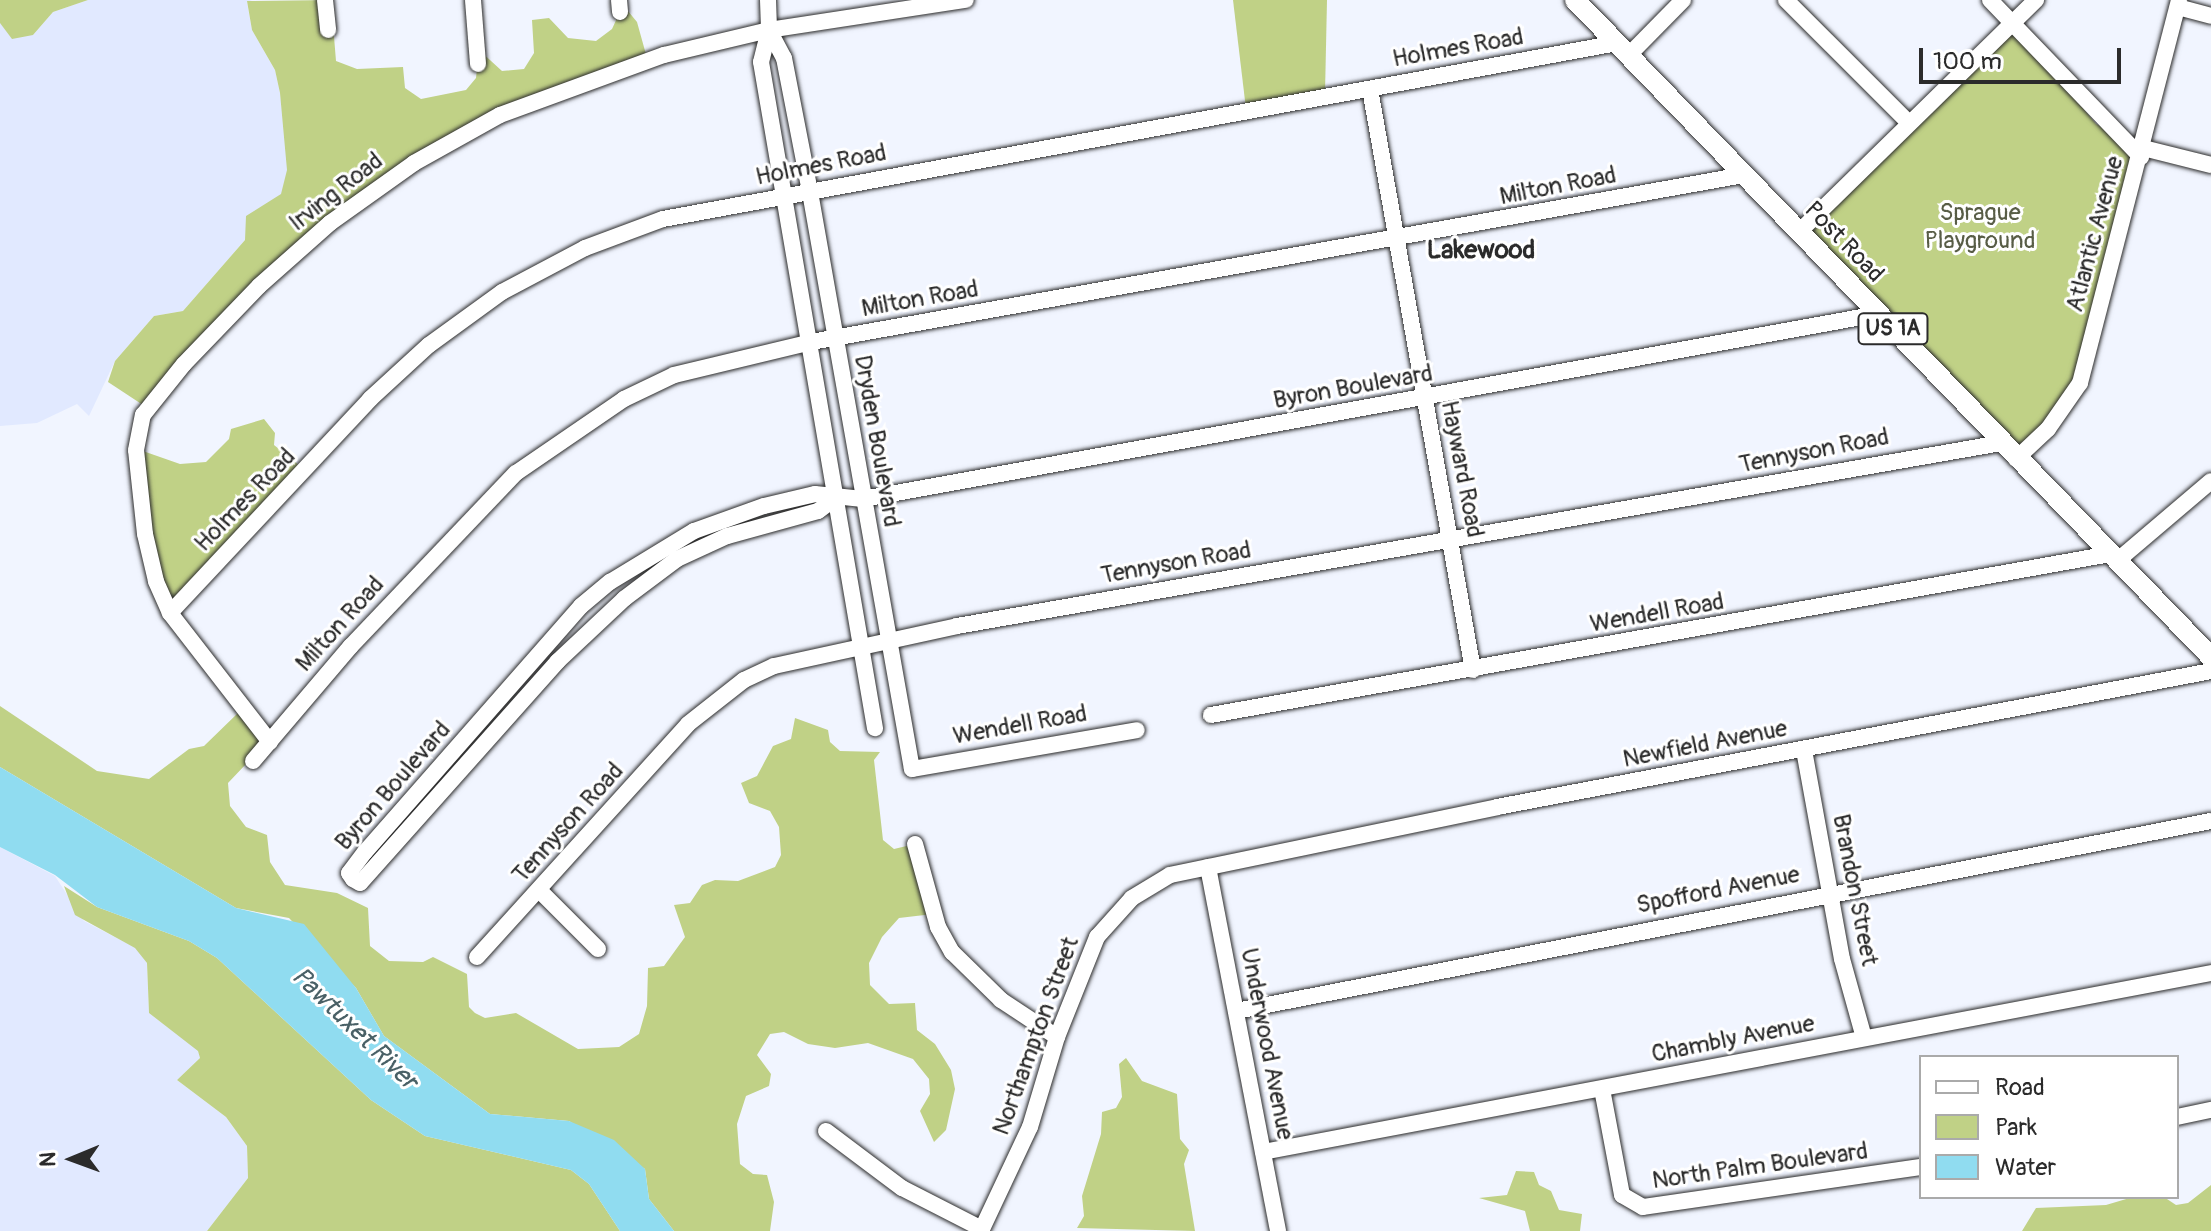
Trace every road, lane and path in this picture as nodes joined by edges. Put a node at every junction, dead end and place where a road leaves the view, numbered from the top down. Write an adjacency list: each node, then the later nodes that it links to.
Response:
1 (325, 0): 13 (street)
2 (473, 0): 16 (street)
3 (768, 0): 14 (street, Dryden Boulevard)
4 (966, 0): 14 (street, Irving Road)
5 (1575, 0): 15 (main road, Post Road / US 1A)
6 (1683, 0): 15 (street)
7 (1786, 0): 18 (street)
8 (1990, 0): 12 (street)
9 (2036, 0): 12 (street)
10 (2178, 3): 11 (street); 19 (street, Atlantic Avenue)
11 (2211, 16)
12 (2012, 22): 18 (street); 19 (street)
13 (328, 30)
14 (769, 30): 22 (street, Dryden Boulevard); 23 (street, Dryden Boulevard); 39 (street, Irving Road)
15 (1623, 49): 17 (street, Holmes Road); 21 (main road, Post Road / US 1A)
16 (478, 64)
17 (1370, 89): 22 (street, Holmes Road); 25 (street, Hayward Road)
18 (1909, 123): 24 (street)
19 (2142, 152): 20 (street); 31 (street, Atlantic Avenue)
20 (2211, 165)
21 (1744, 175): 24 (main road, Post Road / US 1A); 25 (street, Milton Road)
22 (810, 192): 23 (street, Holmes Road); 27 (street, Dryden Boulevard)
23 (783, 197): 28 (street, Dryden Boulevard); 39 (street, Holmes Road)
24 (1799, 232): 26 (main road, Post Road / US 1A)
25 (1394, 240): 27 (street, Milton Road); 29 (street, Hayward Road)
26 (1878, 314): 29 (street, Byron Boulevard); 30 (main road, Post Road / US 1A)
27 (835, 338): 28 (street, Milton Road); 34 (street, Dryden Boulevard)
28 (811, 342): 33 (street, Dryden Boulevard); 50 (street, Milton Road)
29 (1424, 399): 34 (street, Byron Boulevard); 35 (street, Hayward Road)
30 (2001, 443): 31 (main road, Post Road / US 1A); 35 (street, Tennyson Road)
31 (2016, 459): 36 (main road, Post Road / US 1A)
32 (2211, 481): 36 (street)
33 (834, 499): 34 (street, Byron Boulevard); 37 (street, Byron Boulevard); 38 (street, Byron Boulevard); 41 (street, Dryden Boulevard)
34 (863, 499): 40 (street, Dryden Boulevard)
35 (1452, 541): 40 (street, Tennyson Road); 43 (street, Hayward Road)
36 (2113, 557): 42 (main road, Post Road / US 1A); 43 (street, Wendell Road)
37 (623, 574): 38 (street); 45 (street, Byron Boulevard)
38 (635, 591): 46 (street, Byron Boulevard)
39 (170, 613): 50 (street, Irving Road)
40 (888, 640): 41 (street, Tennyson Road); 53 (street, Dryden Boulevard)
41 (861, 645): 48 (street, Dryden Boulevard); 57 (street, Tennyson Road)
42 (2211, 657)
43 (1473, 670): 47 (street, Wendell Road)
44 (2211, 671): 51 (street, Newfield Avenue)
45 (516, 680): 46 (street); 46 (street, Byron Boulevard)
46 (529, 693)
47 (1211, 715)
48 (875, 728)
49 (1137, 730): 53 (street, Wendell Road)
50 (270, 742): 52 (street, Milton Road)
51 (1804, 750): 56 (street, Newfield Avenue); 58 (street, Brandon Street)
52 (253, 761)
53 (912, 769)
54 (2211, 821): 58 (street, Spofford Avenue)
55 (915, 844): 63 (street)
56 (1208, 867): 62 (street, Underwood Avenue); 63 (street, Northampton Street)
57 (540, 891): 59 (street); 60 (street, Tennyson Road)
58 (1830, 893): 62 (street, Spofford Avenue); 64 (street, Brandon Street)
59 (598, 949)
60 (477, 957)
61 (2211, 973): 64 (street, Chambly Avenue)
62 (1236, 1011): 69 (street, Underwood Avenue)
63 (1057, 1037): 71 (street, Northampton Street)
64 (1864, 1038): 65 (street, Chambly Avenue)
65 (1602, 1089): 69 (street, Chambly Avenue); 70 (street, North Palm Boulevard)
66 (2211, 1110): 67 (street)
67 (2179, 1117)
68 (826, 1131): 71 (street)
69 (1263, 1152): 72 (street, Underwood Avenue)
70 (1919, 1167)
71 (982, 1230)
72 (1278, 1231)

